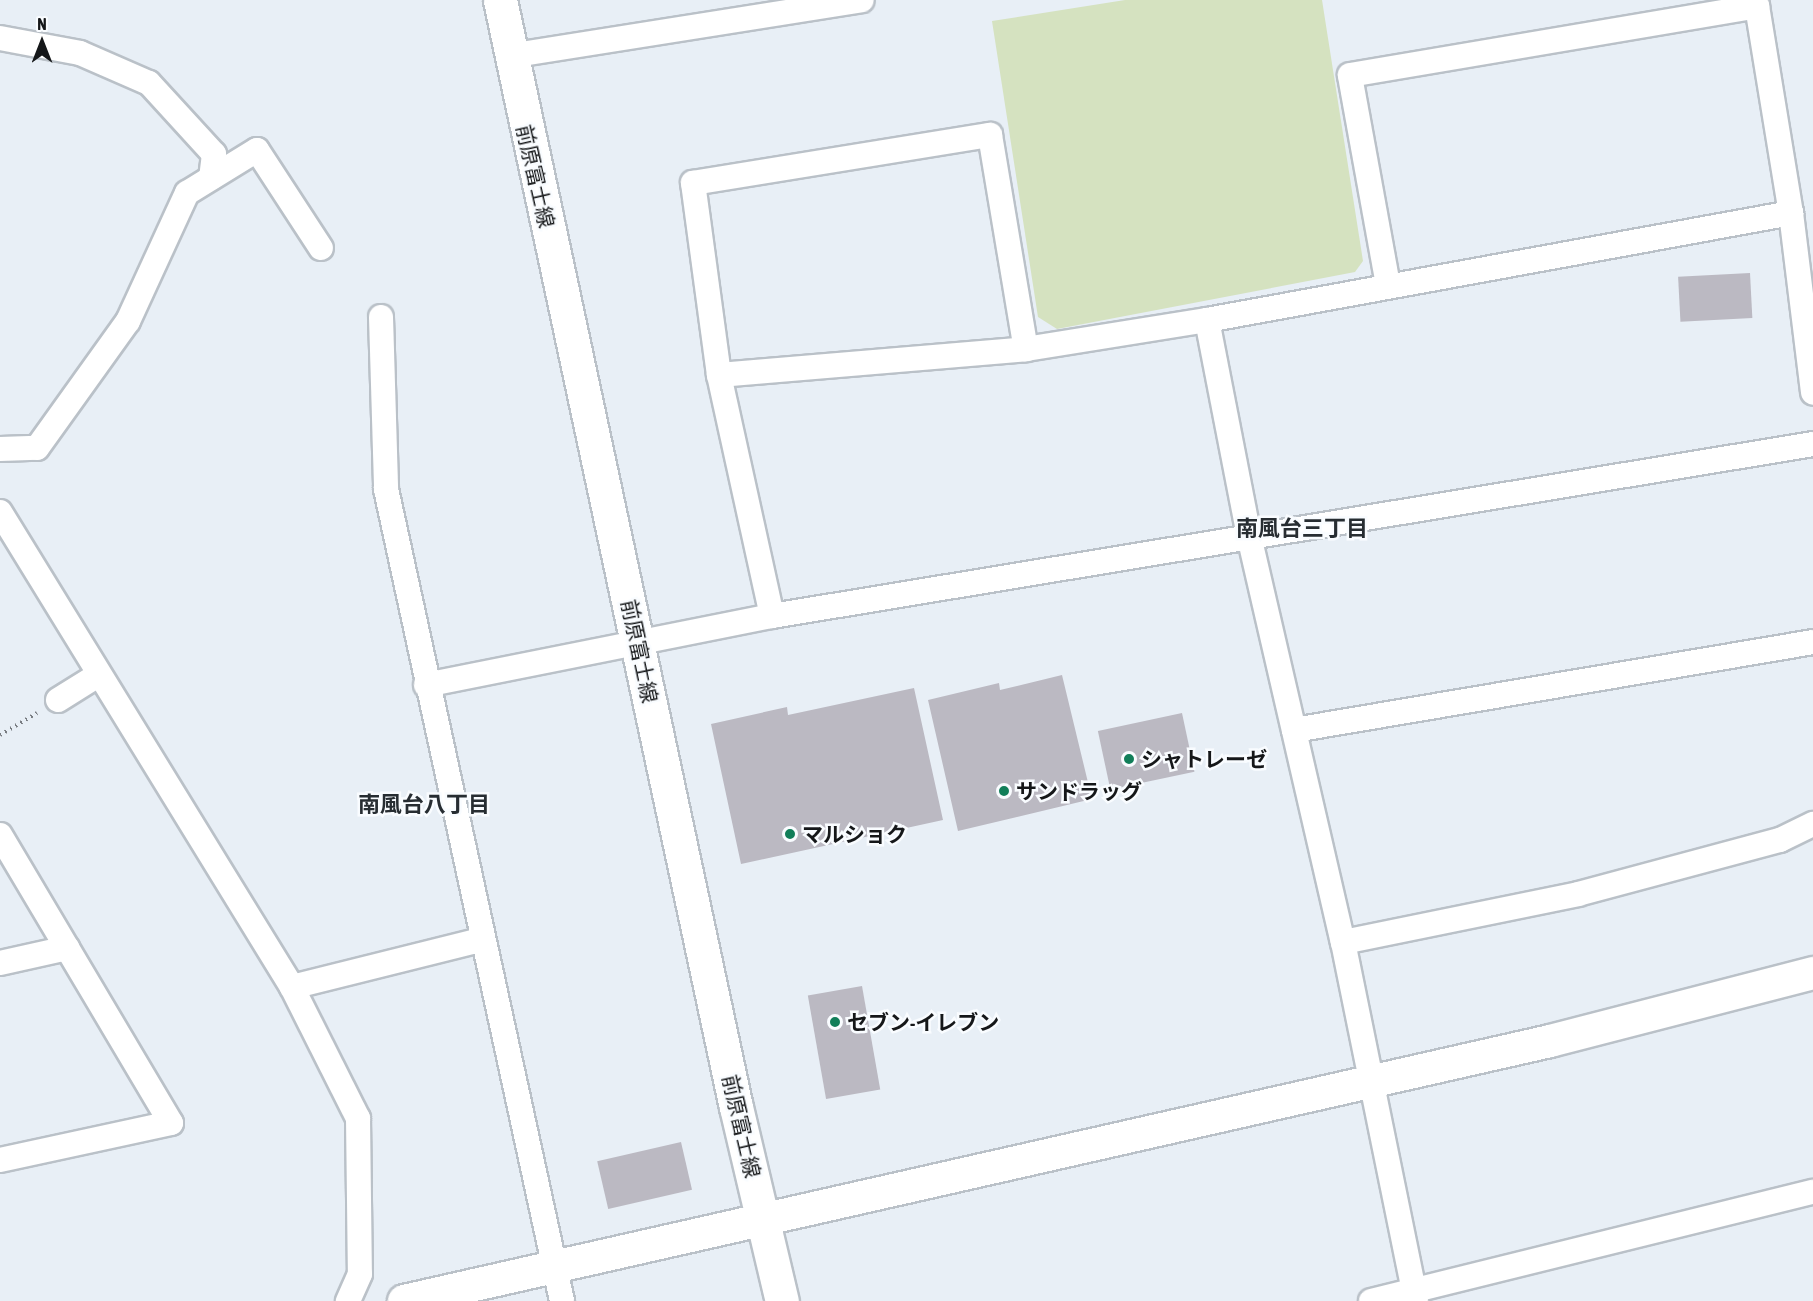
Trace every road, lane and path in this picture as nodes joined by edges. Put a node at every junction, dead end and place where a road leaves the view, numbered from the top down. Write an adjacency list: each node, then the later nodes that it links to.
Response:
1 (500, 0): 4 (main road, 前原富士線)
2 (862, 0): 4 (street)
3 (0, 38): 5 (street)
4 (509, 56): 20 (main road, 前原富士線)
5 (211, 178): 7 (street); 15 (street)
6 (1791, 213): 8 (street); 8 (street); 13 (street)
7 (321, 248)
8 (1388, 285): 10 (street)
9 (381, 317): 22 (street)
10 (1207, 320): 11 (street); 17 (street)
11 (1026, 349): 12 (street); 12 (street)
12 (719, 375): 18 (street)
13 (1813, 393)
14 (1813, 444): 17 (street)
15 (0, 449)
16 (0, 512): 21 (street)
17 (1249, 536): 18 (street); 24 (street)
18 (772, 616): 20 (street)
19 (1813, 642): 24 (street)
20 (639, 643): 22 (street); 37 (main road, 前原富士線)
21 (98, 675): 23 (street); 33 (street)
22 (426, 685): 28 (street)
23 (58, 700): 25 (path)
24 (1294, 730): 29 (street)
25 (0, 735)
26 (1813, 824): 29 (street)
27 (0, 836): 30 (street)
28 (481, 940): 33 (street); 38 (street)
29 (1343, 942): 34 (street)
30 (67, 948): 31 (street); 35 (street)
31 (0, 963)
32 (1813, 973): 34 (street)
33 (292, 987): 40 (street)
34 (1372, 1082): 37 (street); 39 (street)
35 (0, 1160)
36 (1813, 1192): 39 (street)
37 (764, 1220): 38 (street); 43 (main road, 前原富士線)
38 (554, 1267): 41 (street); 42 (street)
39 (1415, 1296): 44 (street)
40 (348, 1301)
41 (404, 1301)
42 (562, 1301)
43 (783, 1301)
44 (1371, 1301)

